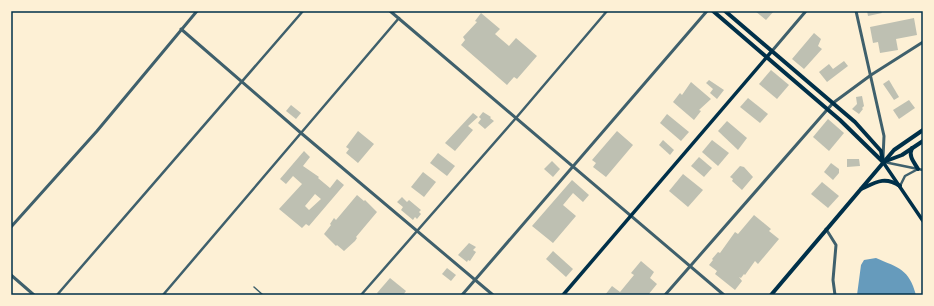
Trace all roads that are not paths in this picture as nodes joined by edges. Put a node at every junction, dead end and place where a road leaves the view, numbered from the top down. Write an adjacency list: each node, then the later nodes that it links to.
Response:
1 (197, 11): 11 (street)
2 (303, 11): 16 (street)
3 (390, 11): 10 (street)
4 (606, 11): 19 (street)
5 (707, 11): 25 (street)
6 (713, 11): 14 (main road)
7 (725, 11): 13 (main road)
8 (806, 11): 13 (street)
9 (856, 11): 15 (street)
10 (398, 18): 19 (street); 21 (street)
11 (181, 29): 16 (street); 31 (street)
12 (923, 42): 15 (street)
13 (772, 51): 14 (main road); 17 (main road)
14 (766, 57): 18 (main road); 29 (main road)
15 (871, 75): 17 (street); 24 (street)
16 (242, 82): 21 (street); 39 (street)
17 (833, 103): 18 (street); 24 (main road)
18 (827, 109): 24 (main road); 34 (street)
19 (516, 118): 25 (street); 33 (street)
20 (923, 130): 24 (main road)
21 (301, 133): 33 (street); 40 (street)
22 (923, 141): 23 (main road)
23 (912, 148): 24 (main road); 26 (main road)
24 (883, 162): 26 (street); 27 (main road); 28 (main road)
25 (573, 166): 29 (street); 36 (street)
26 (921, 169): 27 (street)
27 (900, 186): 28 (main road); 30 (main road)
28 (859, 190): 32 (main road)
29 (631, 216): 34 (street); 45 (main road)
30 (923, 221)
31 (11, 227)
32 (826, 229): 48 (main road); 49 (street)
33 (417, 231): 36 (street); 42 (street)
34 (690, 266): 46 (street); 47 (street)
35 (11, 275): 38 (street)
36 (475, 280): 43 (street); 44 (street)
37 (254, 287): 41 (lane)
38 (34, 295)
39 (57, 295)
40 (163, 295)
41 (264, 295)
42 (361, 295)
43 (462, 295)
44 (493, 295)
45 (563, 295)
46 (665, 295)
47 (724, 295)
48 (771, 295)
49 (835, 295)

